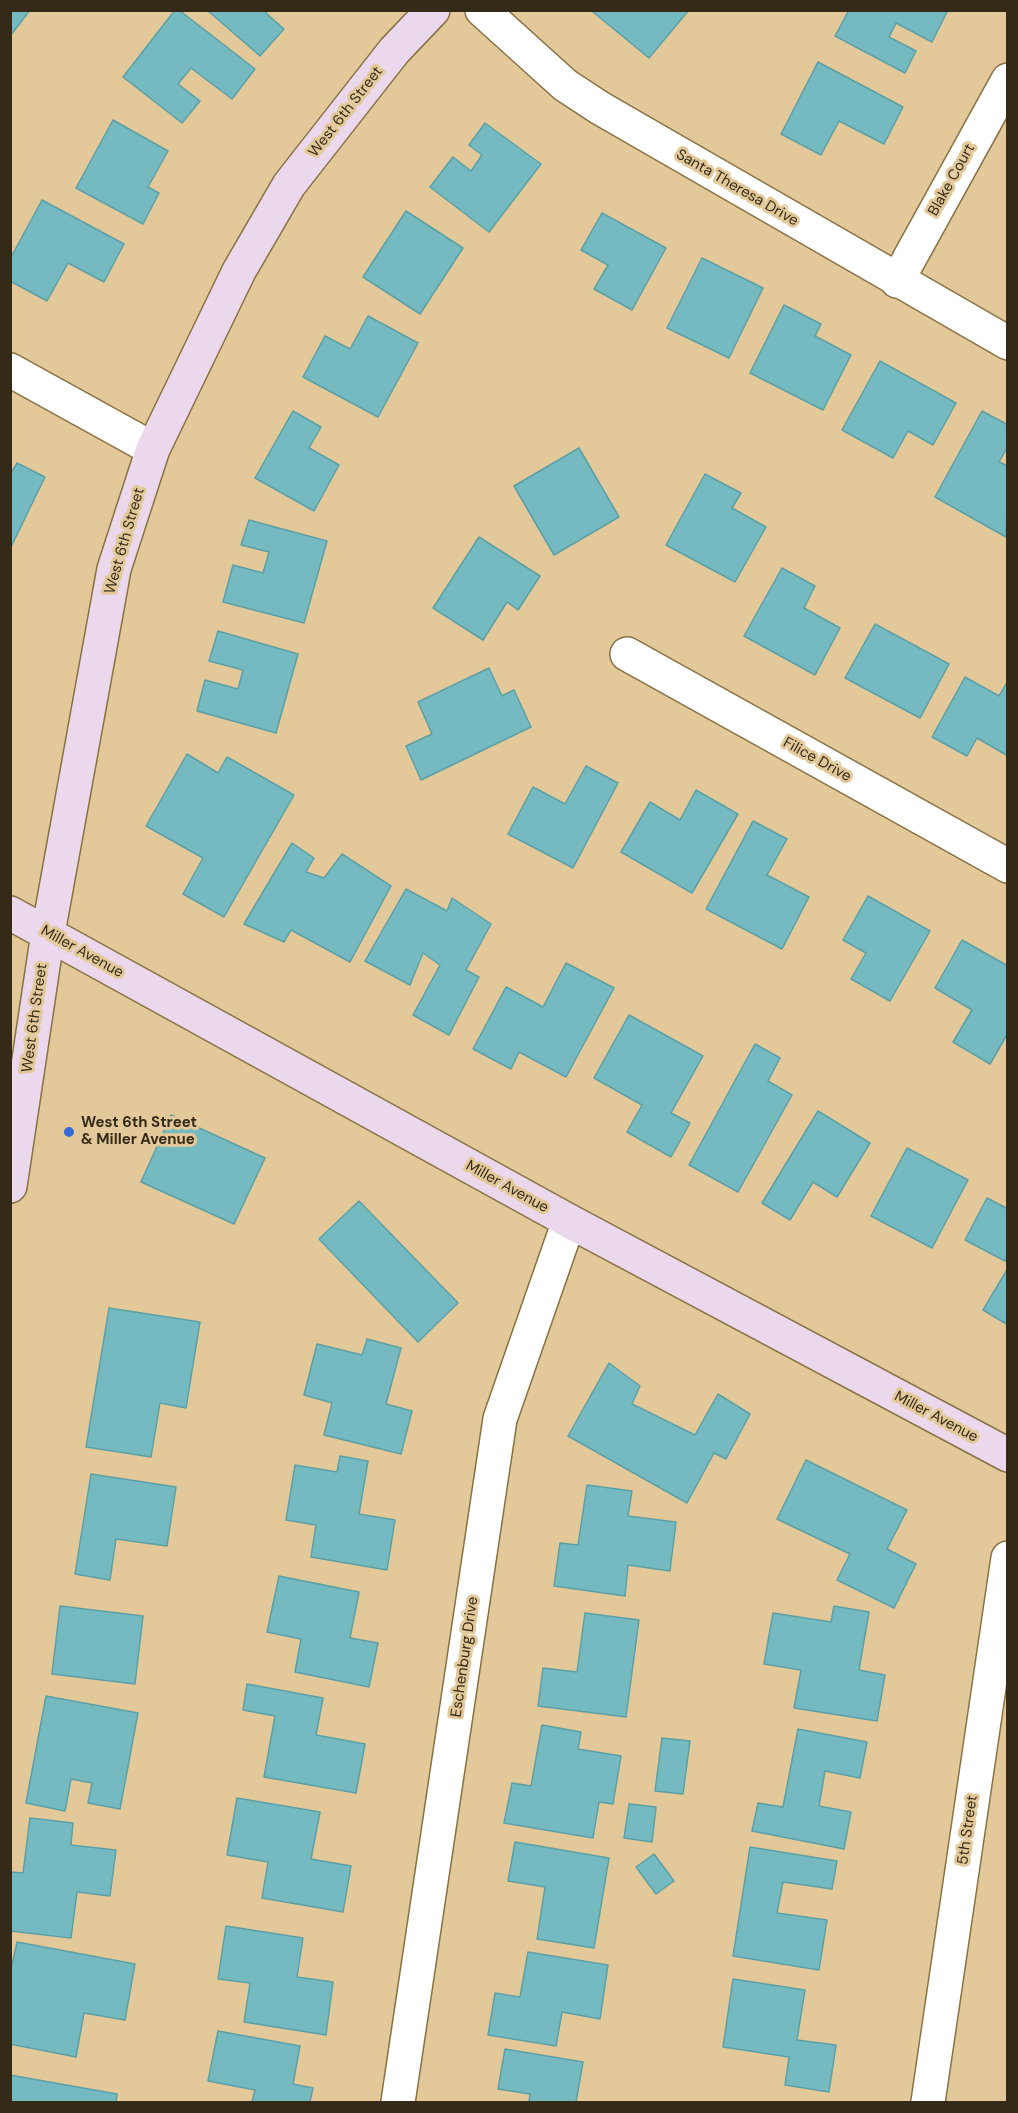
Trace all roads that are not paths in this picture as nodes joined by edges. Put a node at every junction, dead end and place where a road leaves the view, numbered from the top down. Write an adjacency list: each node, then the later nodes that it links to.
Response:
1 (433, 10): 7 (street, West 6th Street)
2 (482, 10): 4 (street, Santa Theresa Drive)
3 (1008, 80): 4 (street, Blake Court)
4 (897, 281): 5 (street, Santa Theresa Drive)
5 (1008, 343)
6 (10, 370): 7 (street)
7 (153, 449): 11 (street, West 6th Street)
8 (627, 654): 9 (street, Filice Drive)
9 (1008, 866)
10 (10, 913): 11 (street, Miller Avenue)
11 (48, 933): 12 (street, West 6th Street); 13 (street, Miller Avenue)
12 (10, 1186)
13 (569, 1221): 14 (street, Miller Avenue); 16 (street, Eschenburg Drive)
14 (1008, 1455)
15 (1008, 1558): 17 (street, 5th Street)
16 (399, 2103)
17 (928, 2103)

